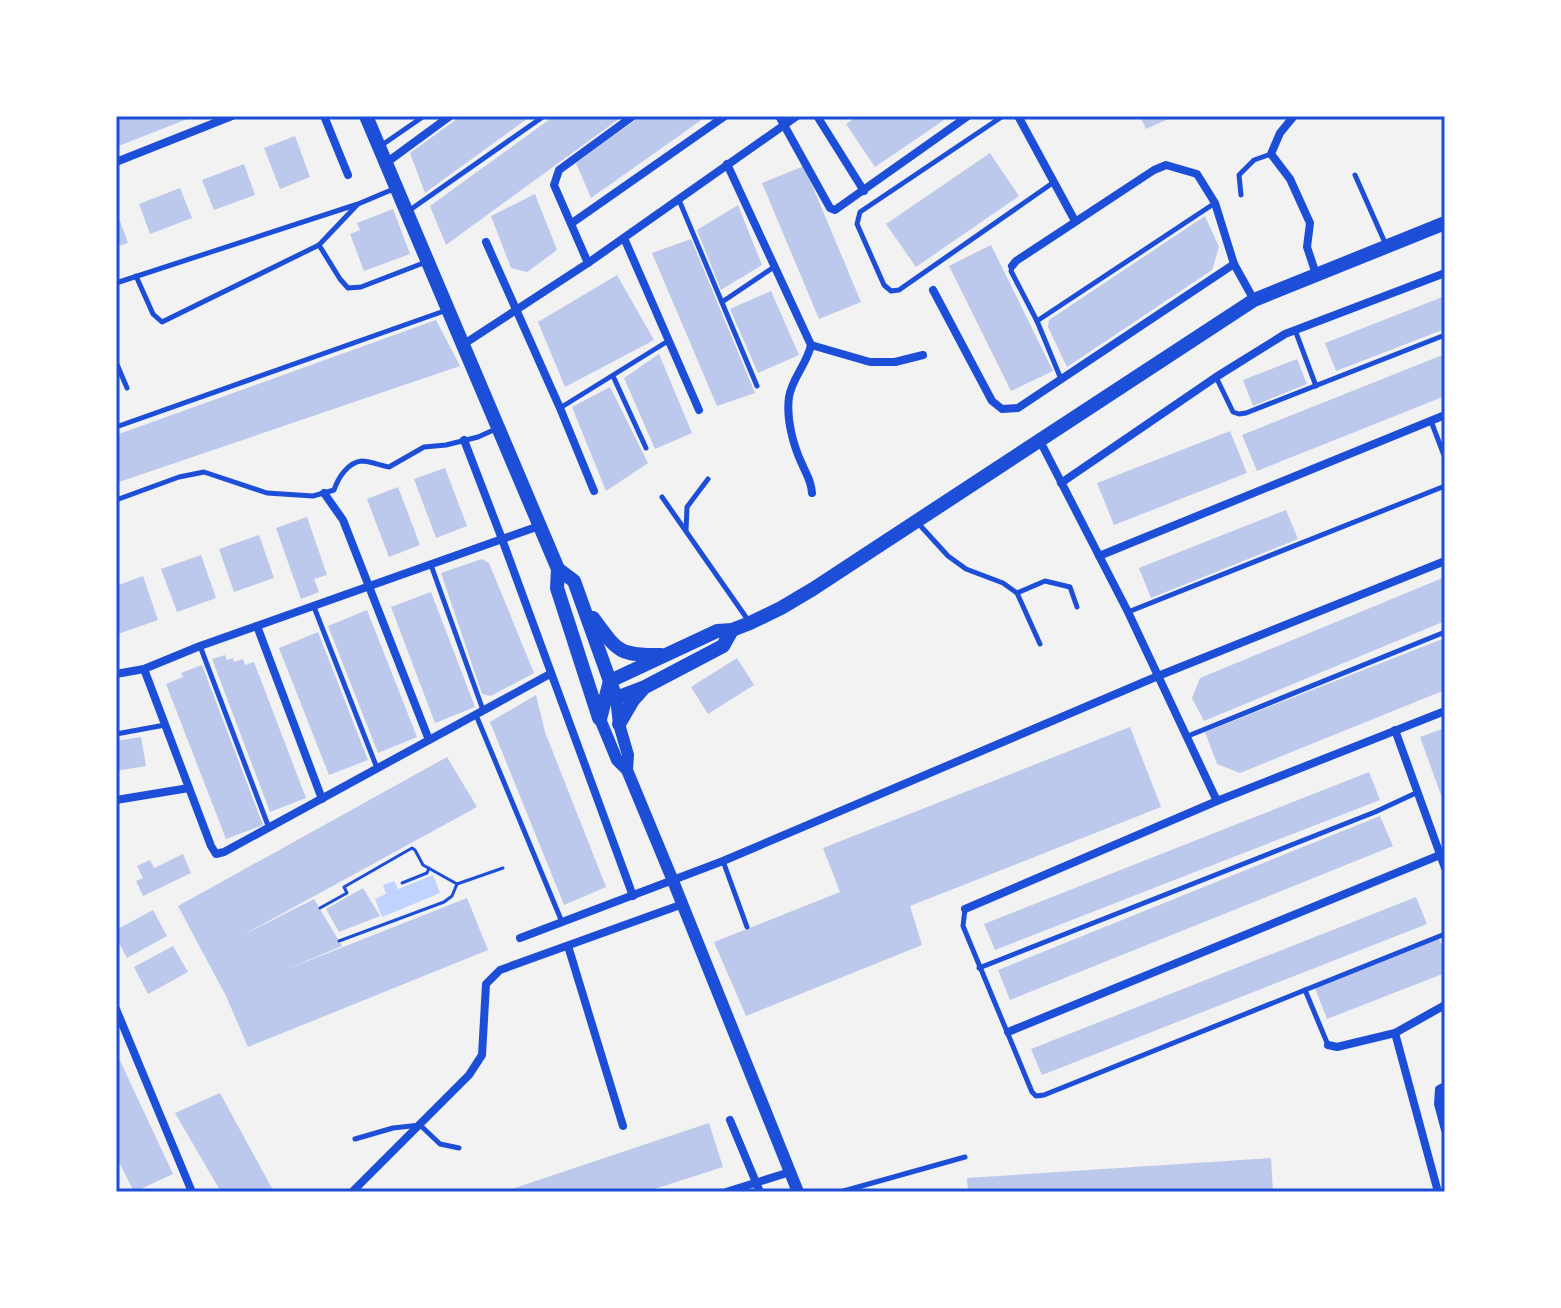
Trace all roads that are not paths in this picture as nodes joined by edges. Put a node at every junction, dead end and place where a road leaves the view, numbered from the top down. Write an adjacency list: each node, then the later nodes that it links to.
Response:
1 (232, 116): 19 (street)
2 (324, 116): 22 (street)
3 (366, 116): 17 (main road)
4 (427, 116): 16 (street); 17 (lane)
5 (450, 116): 16 (street)
6 (544, 116): 31 (lane)
7 (633, 116): 33 (street)
8 (725, 116): 33 (street)
9 (797, 116): 15 (street)
10 (817, 116): 26 (street)
11 (968, 116): 26 (street)
12 (1003, 116): 24 (lane)
13 (1018, 116): 24 (street)
14 (1294, 116): 18 (street)
15 (782, 120): 21 (street); 26 (street)
16 (436, 126): 20 (street)
17 (379, 147): 20 (main road)
18 (1271, 154): 27 (lane); 45 (street)
19 (116, 162)
20 (386, 163): 25 (main road)
21 (727, 164): 28 (street); 42 (street)
22 (348, 175)
23 (1355, 175): 38 (lane)
24 (1054, 182): 32 (street)
25 (396, 187): 30 (lane); 31 (main road)
26 (864, 191)
27 (1241, 195)
28 (679, 200): 35 (street); 50 (lane)
29 (1215, 203): 32 (street); 41 (street); 53 (lane)
30 (358, 204): 37 (lane); 46 (lane)
31 (407, 212): 39 (main road)
32 (1075, 221): 43 (street)
33 (572, 223): 40 (street)
34 (1445, 223): 38 (main road)
35 (624, 238): 40 (street); 56 (street)
36 (486, 242): 52 (street)
37 (319, 245): 39 (lane); 46 (lane)
38 (1386, 246): 45 (main road)
39 (426, 261): 51 (main road)
40 (588, 263): 52 (street)
41 (1234, 264): 49 (street); 63 (street)
42 (775, 266): 50 (lane); 58 (street)
43 (1012, 266): 53 (lane)
44 (1445, 273): 54 (street)
45 (1316, 274): 49 (main road)
46 (136, 276): 47 (lane)
47 (116, 283)
48 (933, 290): 63 (street)
49 (1254, 300): 74 (main road)
50 (722, 302): 64 (lane)
51 (448, 310): 57 (main road); 71 (lane)
52 (517, 310): 57 (street); 67 (street)
53 (1037, 321): 63 (lane)
54 (1295, 330): 62 (street); 65 (lane)
55 (1445, 335): 65 (lane)
56 (669, 341): 61 (lane); 68 (street)
57 (464, 344): 72 (main road)
58 (811, 345): 59 (street); 82 (street)
59 (923, 355)
60 (116, 362): 66 (lane)
61 (613, 376): 67 (lane); 75 (lane)
62 (1216, 377): 65 (lane); 78 (street)
63 (1061, 379)
64 (757, 386)
65 (1316, 386)
66 (127, 388)
67 (560, 408): 80 (street)
68 (699, 410)
69 (1445, 415): 70 (street)
70 (1431, 421): 76 (lane); 89 (street)
71 (116, 427)
72 (499, 427): 73 (lane); 86 (main road)
73 (464, 440): 81 (lane); 88 (street)
74 (1040, 441): 78 (street); 85 (main road)
75 (646, 448)
76 (1445, 458)
77 (708, 479): 87 (lane)
78 (1061, 483): 89 (street)
79 (1445, 486): 98 (lane)
80 (594, 491)
81 (324, 493): 84 (lane); 93 (street)
82 (812, 493)
83 (662, 497): 87 (lane)
84 (116, 500)
85 (916, 522): 94 (lane); 99 (main road)
86 (539, 526): 88 (street); 92 (main road)
87 (686, 532): 99 (lane)
88 (502, 539): 91 (street); 109 (street)
89 (1099, 556): 98 (street)
90 (1445, 561): 110 (street)
91 (431, 565): 93 (street); 114 (lane)
92 (558, 569): 95 (main road); 105 (main road)
93 (369, 586): 96 (street); 121 (street)
94 (1017, 593): 97 (lane); 103 (lane)
95 (584, 605): 106 (main road); 112 (main road)
96 (313, 606): 100 (street); 122 (lane)
97 (1077, 607)
98 (1128, 612): 110 (street)
99 (750, 623): 101 (main road)
100 (257, 626): 104 (street); 126 (street)
101 (732, 630): 106 (main road); 111 (main road)
102 (1445, 632): 120 (lane)
103 (1040, 644)
104 (200, 646): 107 (street); 129 (lane)
105 (579, 654): 112 (main road); 115 (main road)
106 (669, 655): 112 (main road)
107 (144, 669): 108 (street); 117 (street)
108 (116, 674)
109 (550, 674): 114 (street); 134 (street)
110 (1158, 676): 120 (street); 131 (street)
111 (645, 687): 112 (main road); 116 (main road)
112 (611, 691): 115 (main road); 116 (street)
113 (1445, 711): 118 (street)
114 (479, 712): 121 (street); 137 (lane)
115 (600, 719): 123 (street)
116 (619, 724): 123 (street)
117 (165, 725): 119 (lane); 124 (street)
118 (1395, 730): 125 (street); 128 (street)
119 (116, 734)
120 (1188, 736): 128 (street)
121 (429, 740): 122 (street)
122 (377, 768): 126 (street)
123 (627, 770): 133 (street)
124 (189, 788): 127 (street); 129 (street)
125 (1418, 792): 130 (street); 142 (lane)
126 (322, 799): 129 (street)
127 (116, 800)
128 (1217, 801): 136 (street)
129 (269, 828)
130 (1440, 855): 132 (street); 146 (street)
131 (723, 861): 133 (street); 138 (lane)
132 (1445, 868)
133 (673, 881): 134 (street); 135 (street)
134 (633, 896): 137 (street)
135 (683, 904): 141 (street); 157 (street)
136 (965, 909): 142 (lane)
137 (562, 922): 140 (street)
138 (747, 927)
139 (1445, 934): 143 (lane)
140 (520, 938)
141 (568, 946): 151 (street); 152 (street)
142 (979, 968): 146 (lane)
143 (1305, 990): 146 (lane); 148 (lane)
144 (1445, 1005): 147 (street)
145 (116, 1009): 159 (street)
146 (1008, 1032)
147 (1395, 1033): 148 (street); 164 (street)
148 (1328, 1045)
149 (1442, 1088): 153 (street)
150 (730, 1120): 158 (street)
151 (420, 1125): 154 (lane); 155 (lane); 160 (street)
152 (623, 1126)
153 (1445, 1130)
154 (355, 1139)
155 (459, 1148)
156 (965, 1157): 163 (lane)
157 (790, 1172): 158 (street); 162 (street)
158 (758, 1187): 161 (street)
159 (192, 1192)
160 (352, 1192)
161 (726, 1192)
162 (798, 1192)
163 (840, 1192)
164 (1438, 1192)

